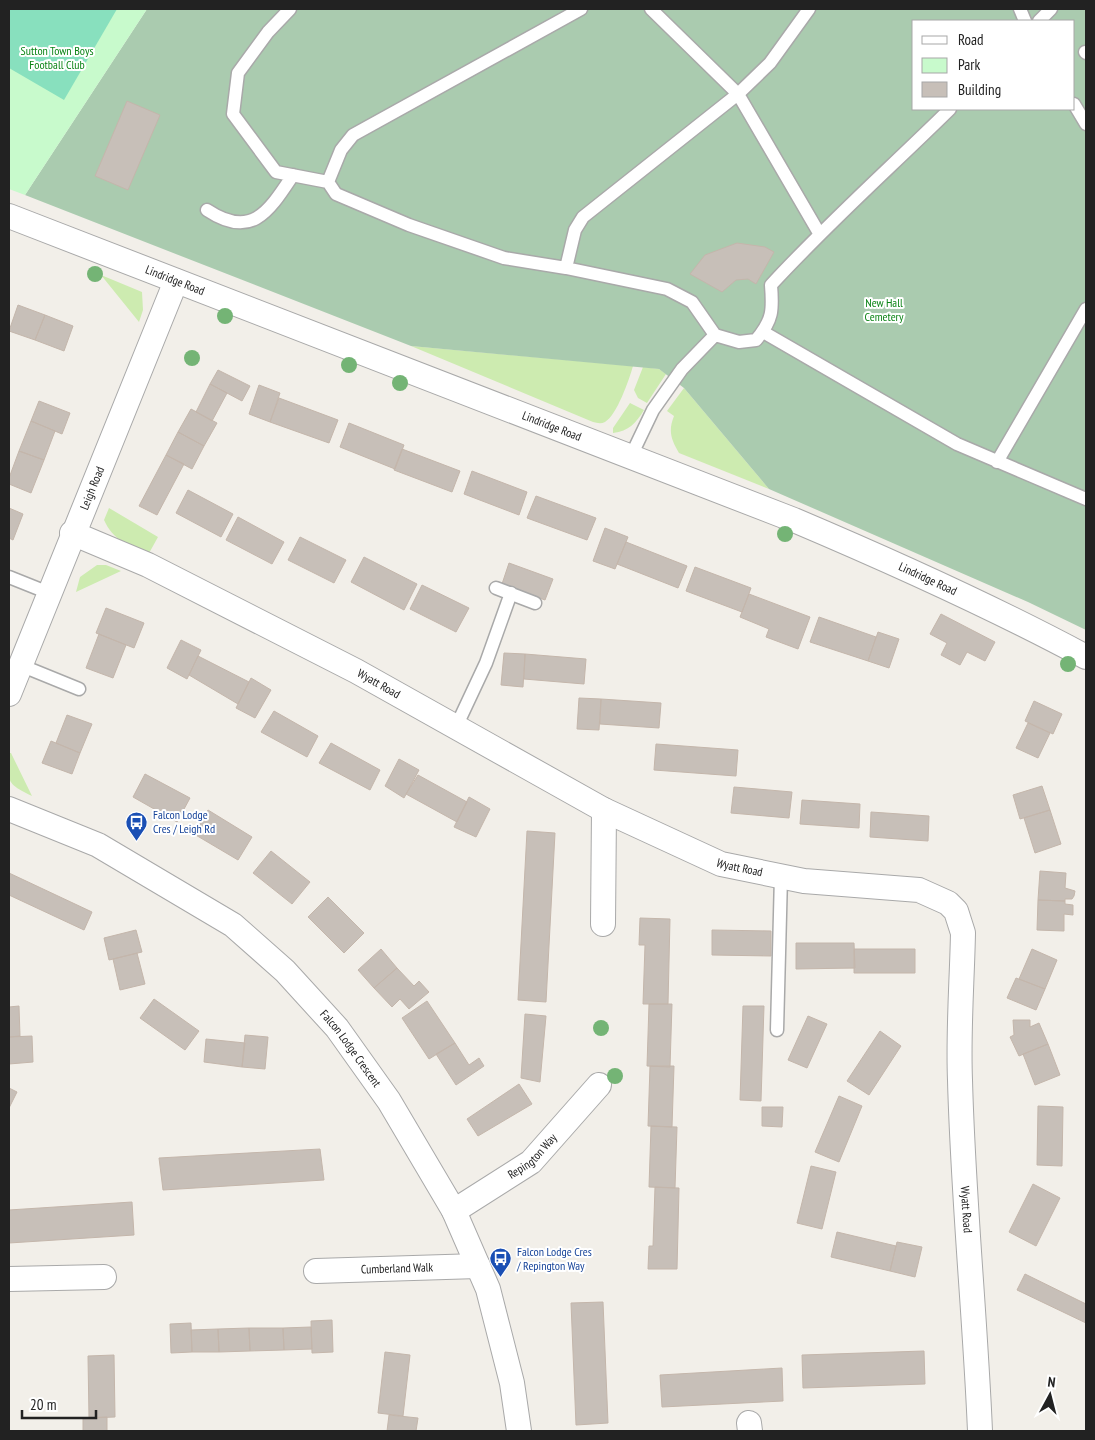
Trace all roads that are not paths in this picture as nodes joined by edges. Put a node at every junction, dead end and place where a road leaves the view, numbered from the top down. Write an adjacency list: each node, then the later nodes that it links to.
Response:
1 (290, 9): 11 (lane)
2 (580, 9): 12 (lane)
3 (651, 9): 7 (lane)
4 (809, 9): 7 (lane)
5 (1051, 9): 6 (lane)
6 (1040, 20)
7 (738, 94): 15 (lane); 16 (lane)
8 (1075, 106): 10 (lane)
9 (949, 110): 15 (lane)
10 (1086, 124)
11 (293, 175): 12 (lane); 13 (lane)
12 (328, 182): 16 (lane)
13 (207, 210)
14 (9, 216): 17 (street, Lindridge Road)
15 (818, 233): 19 (lane)
16 (566, 268): 20 (lane)
17 (176, 281): 21 (street, Lindridge Road); 24 (street, Leigh Road)
18 (1086, 310): 22 (lane)
19 (763, 332): 20 (lane); 22 (lane)
20 (715, 335): 21 (lane)
21 (631, 456): 30 (street, Lindridge Road)
22 (997, 462): 23 (lane)
23 (1086, 499)
24 (72, 534): 27 (street, Leigh Road); 34 (street, Wyatt Road)
25 (9, 577): 27 (lane)
26 (496, 588): 28 (lane)
27 (49, 593): 31 (street, Leigh Road)
28 (511, 594): 29 (lane); 34 (lane)
29 (535, 603)
30 (1086, 657)
31 (20, 665): 32 (lane); 33 (street, Leigh Road)
32 (79, 688)
33 (9, 694)
34 (456, 727): 36 (street, Wyatt Road)
35 (9, 810): 41 (street, Falcon Lodge Crescent)
36 (604, 810): 37 (street, Wyatt Road); 38 (street)
37 (781, 876): 39 (lane); 47 (street, Wyatt Road)
38 (603, 924)
39 (777, 1030)
40 (599, 1085): 41 (street, Repington Way)
41 (454, 1211): 42 (street, Falcon Lodge Crescent)
42 (478, 1266): 43 (street, Cumberland Walk); 46 (street, Falcon Lodge Crescent)
43 (316, 1271)
44 (104, 1277): 45 (street)
45 (9, 1279)
46 (519, 1431)
47 (980, 1431)

